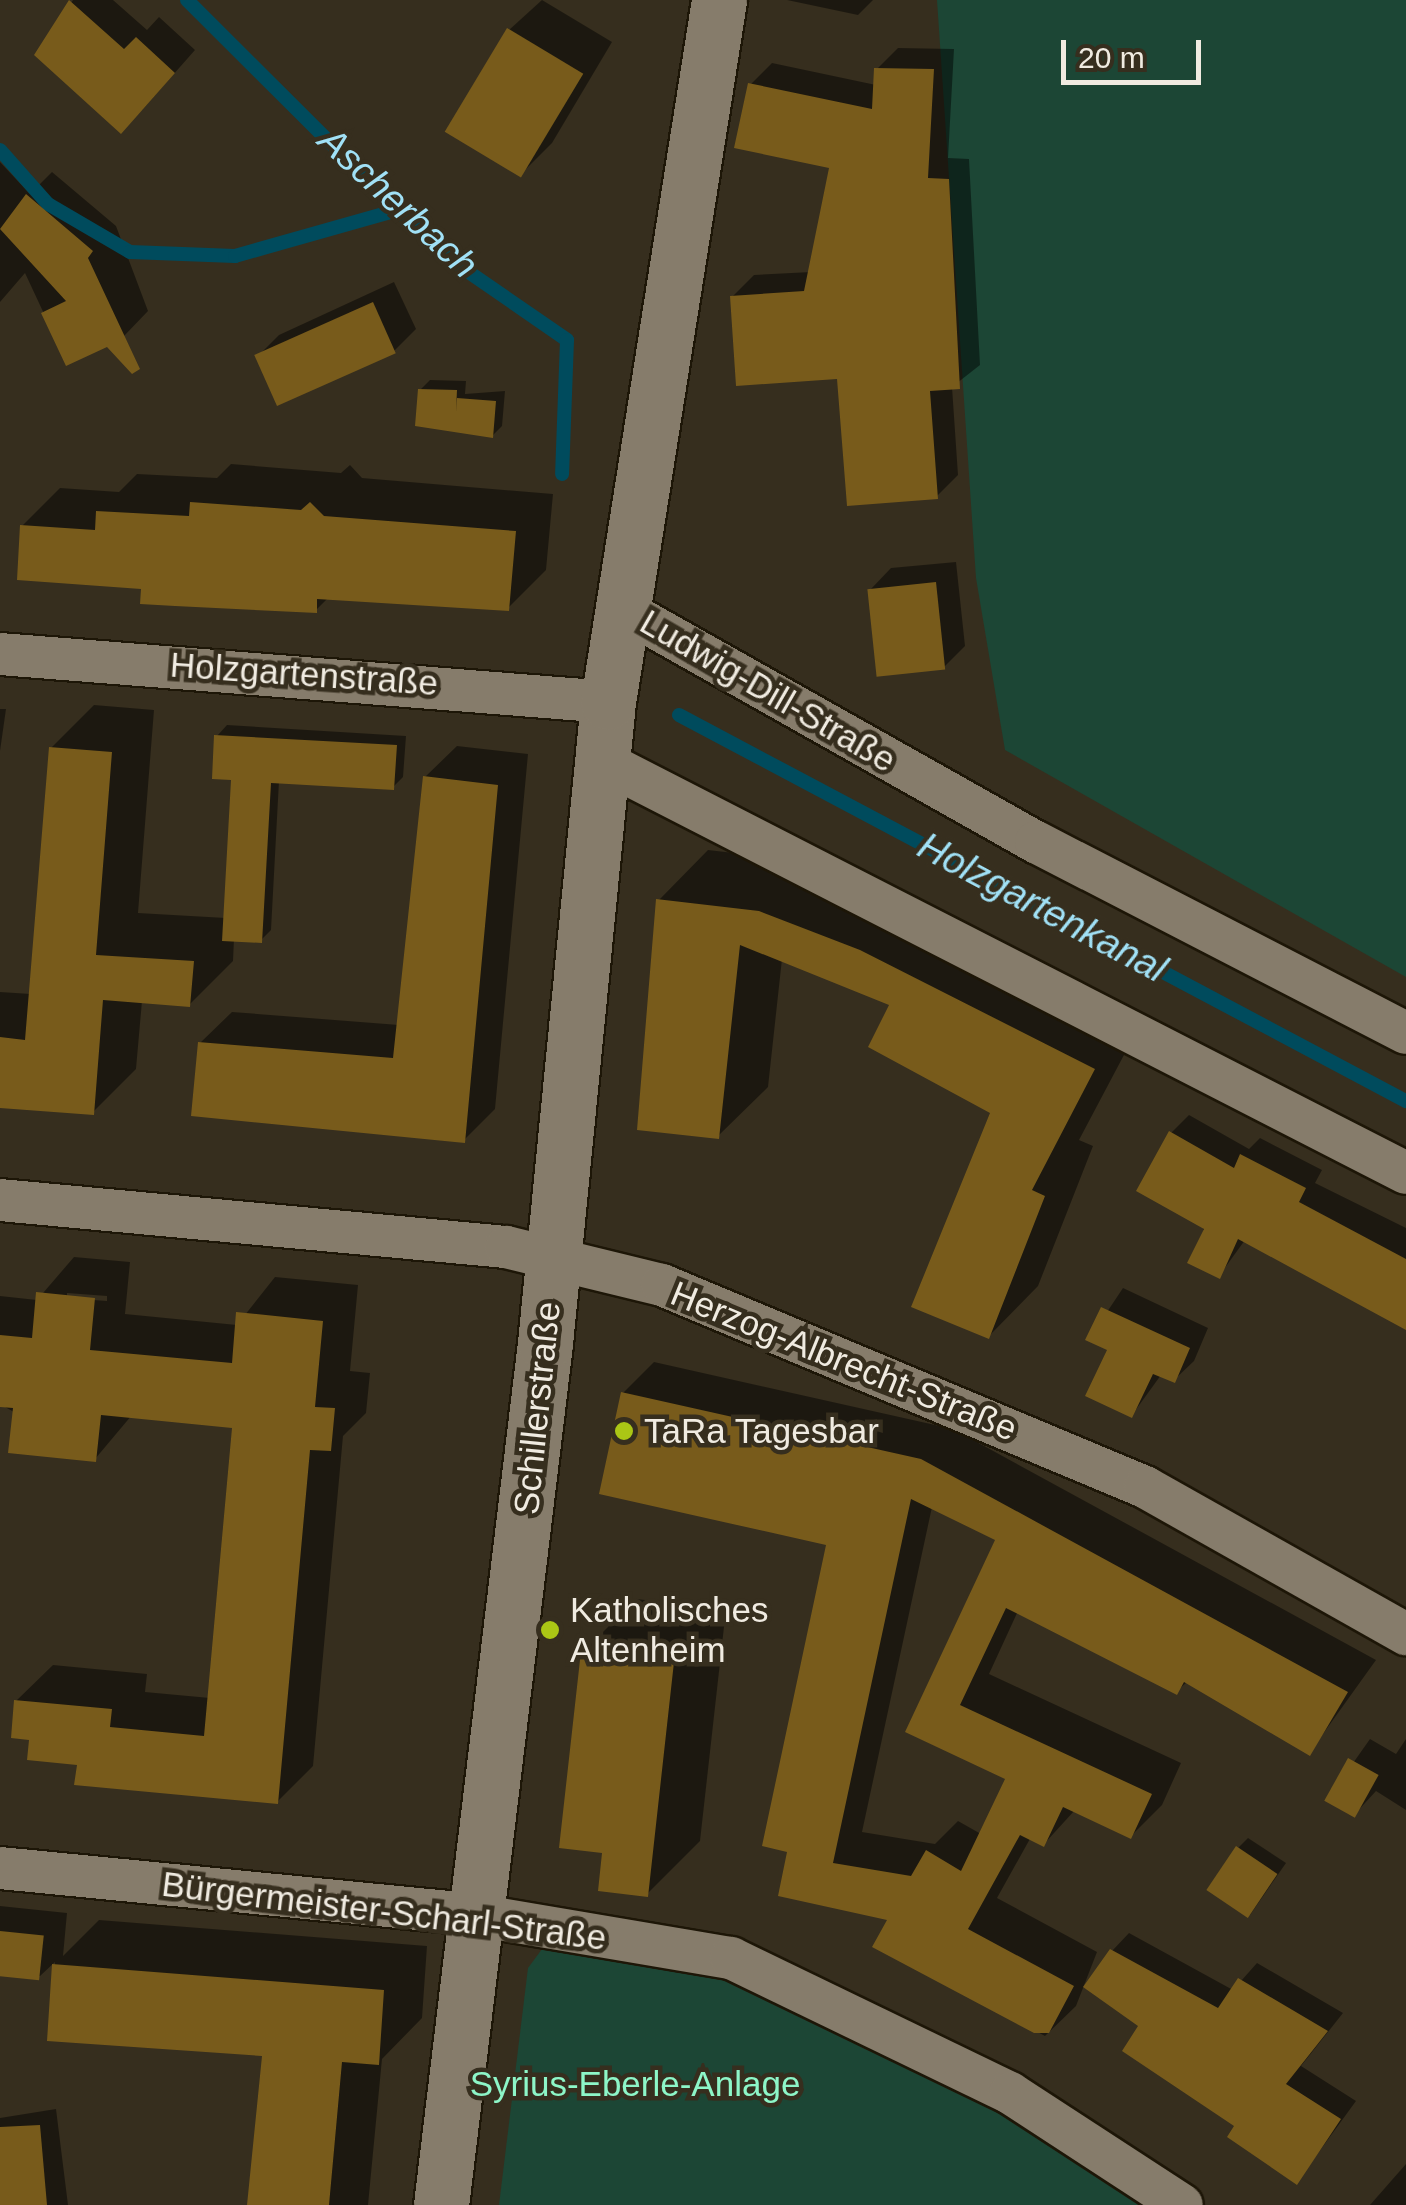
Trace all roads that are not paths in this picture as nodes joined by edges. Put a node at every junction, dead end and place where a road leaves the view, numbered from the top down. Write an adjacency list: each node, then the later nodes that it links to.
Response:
1 (719, 0): 2 (street, Ludwig-Dill-Straße)
2 (622, 609): 4 (street, Schillerstraße); 6 (street, Ludwig-Dill-Straße)
3 (0, 654): 4 (street, Holzgartenstraße)
4 (608, 702): 5 (street, Schillerstraße)
5 (602, 761): 7 (street); 9 (street, Schillerstraße)
6 (1406, 1033)
7 (1406, 1173)
8 (0, 1200): 9 (street, Herzog-Albrecht-Straße)
9 (552, 1256): 10 (street, Herzog-Albrecht-Straße); 12 (street, Schillerstraße)
10 (1406, 1634)
11 (0, 1868): 12 (street, Bürgermeister-Scharl-Straße)
12 (476, 1915): 13 (street, Schillerstraße); 14 (street, Bürgermeister-Scharl-Straße)
13 (441, 2205)
14 (1182, 2205)

